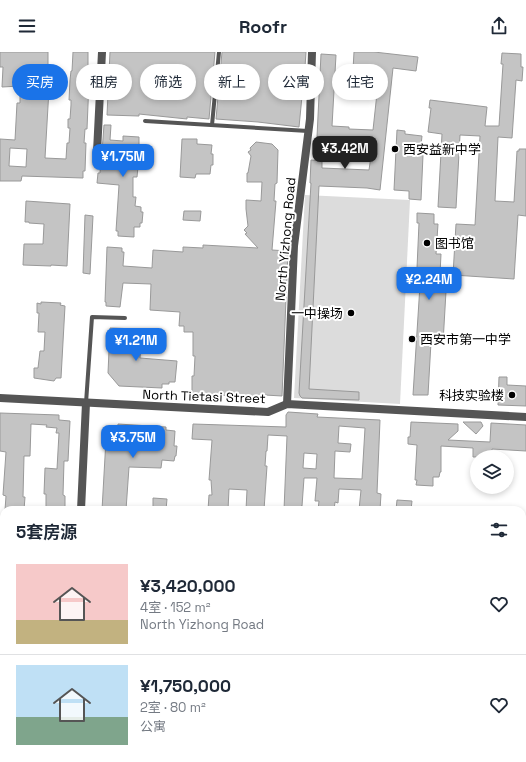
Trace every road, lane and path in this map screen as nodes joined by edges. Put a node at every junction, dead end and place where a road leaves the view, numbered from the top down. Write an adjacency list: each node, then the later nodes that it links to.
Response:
1 (102, 52): 7 (street)
2 (219, 52): 5 (lane)
3 (312, 52): 6 (street, North Yizhong Road)
4 (146, 121): 5 (lane)
5 (212, 125): 6 (lane)
6 (308, 131): 11 (street, North Yizhong Road)
7 (98, 152)
8 (125, 318): 10 (lane)
9 (0, 398): 10 (street, North Tietasi Street)
10 (86, 404): 11 (street, North Tietasi Street); 13 (street)
11 (287, 404): 12 (street, North Tietasi Street)
12 (526, 417)
13 (81, 506)

